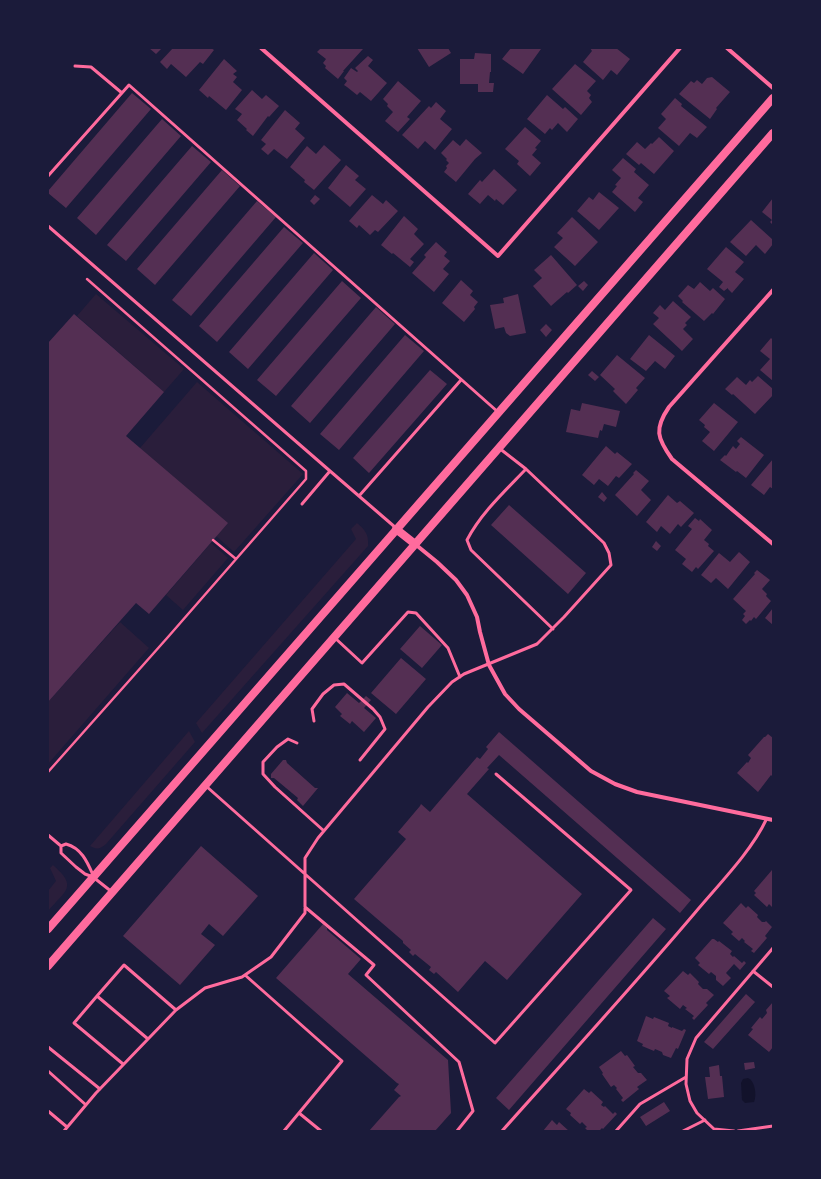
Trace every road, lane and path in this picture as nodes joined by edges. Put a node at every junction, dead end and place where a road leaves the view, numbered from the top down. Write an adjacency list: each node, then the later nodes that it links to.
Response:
1 (261, 48): 2 (street)
2 (680, 48)
3 (727, 48): 5 (street)
4 (74, 66): 6 (lane)
5 (773, 88)
6 (122, 93): 9 (lane); 13 (lane)
7 (773, 98): 14 (main road)
8 (773, 133): 15 (main road)
9 (48, 176)
10 (48, 226): 17 (lane)
11 (87, 279): 24 (path)
12 (773, 290): 23 (street)
13 (461, 380): 14 (lane); 18 (lane)
14 (498, 412): 20 (main road)
15 (499, 448): 16 (lane); 22 (main road)
16 (526, 469): 25 (lane); 25 (lane)
17 (330, 471): 18 (lane); 19 (lane)
18 (359, 496): 20 (lane)
19 (302, 504)
20 (396, 528): 22 (main road); 41 (main road)
21 (213, 540): 24 (path)
22 (414, 544): 26 (main road); 27 (street)
23 (773, 544)
24 (236, 559): 32 (path)
25 (553, 629): 27 (lane)
26 (334, 637): 28 (lane); 34 (main road)
27 (489, 664): 28 (lane); 35 (street)
28 (460, 677): 37 (lane)
29 (314, 721): 31 (lane)
30 (297, 743): 37 (lane)
31 (360, 760)
32 (48, 772)
33 (496, 774): 40 (lane)
34 (205, 785): 40 (lane); 42 (main road)
35 (766, 820): 36 (street); 68 (lane)
36 (773, 820)
37 (324, 831): 40 (lane)
38 (48, 835): 39 (lane)
39 (61, 846): 41 (lane); 41 (lane)
40 (305, 874): 43 (lane)
41 (93, 877): 42 (lane); 44 (main road)
42 (112, 892): 46 (main road)
43 (305, 907): 48 (lane); 67 (lane)
44 (48, 929)
45 (773, 948): 47 (lane)
46 (48, 966)
47 (754, 971): 49 (lane); 56 (lane)
48 (245, 975): 51 (lane); 60 (lane)
49 (773, 987)
50 (97, 996): 51 (lane); 52 (lane); 54 (lane)
51 (176, 1010): 52 (lane)
52 (148, 1039): 54 (lane)
53 (48, 1047): 57 (lane)
54 (123, 1064): 57 (lane)
55 (48, 1071): 58 (lane)
56 (686, 1078): 61 (lane); 69 (lane)
57 (100, 1090): 58 (lane)
58 (86, 1104): 63 (lane)
59 (48, 1111): 63 (lane)
60 (300, 1112): 65 (lane); 66 (lane)
61 (705, 1120): 70 (lane); 71 (lane)
62 (773, 1126): 73 (lane)
63 (67, 1127): 64 (lane)
64 (64, 1131)
65 (284, 1131)
66 (321, 1131)
67 (457, 1131)
68 (502, 1131)
69 (616, 1131)
70 (682, 1131)
71 (726, 1131): 72 (lane)
72 (734, 1131)
73 (738, 1131)

